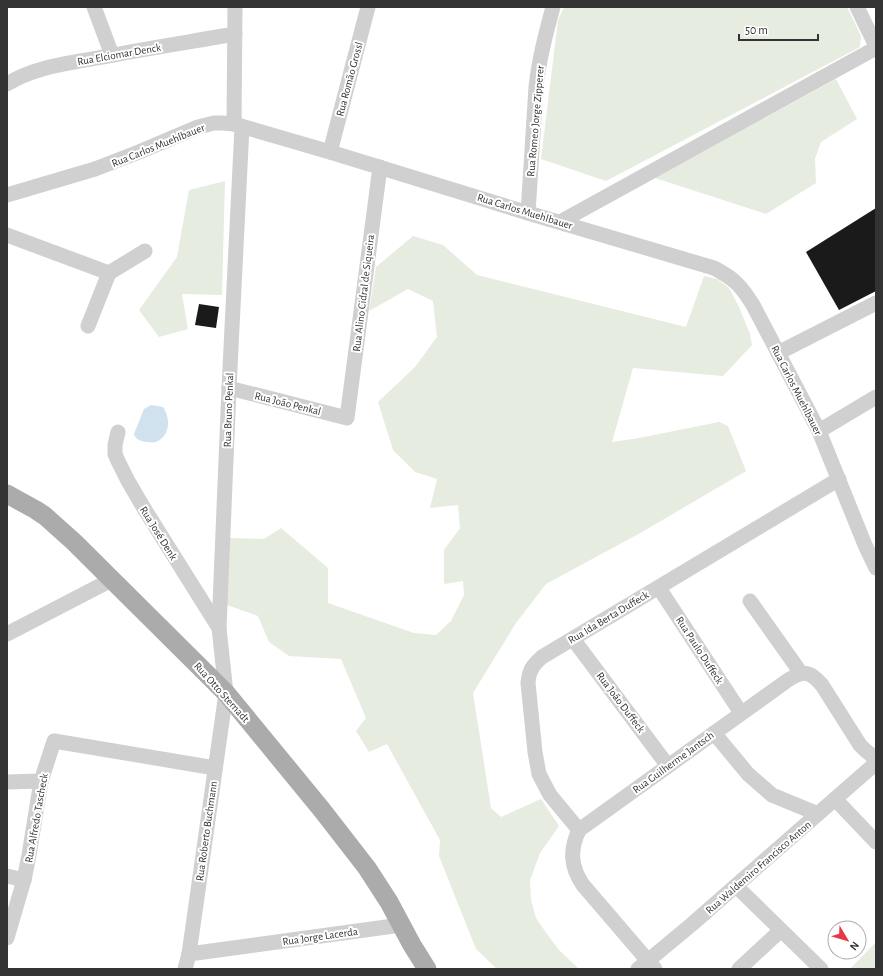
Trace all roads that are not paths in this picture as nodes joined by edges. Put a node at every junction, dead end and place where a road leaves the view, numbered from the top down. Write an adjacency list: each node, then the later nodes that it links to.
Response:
1 (94, 7): 8 (street)
2 (235, 7): 6 (street, Rua Bruno Penkal)
3 (368, 7): 11 (street, Rua Romão Grossl)
4 (553, 7): 14 (street, Rua Romeo Jorge Zipperer)
5 (856, 7): 7 (street)
6 (235, 34): 8 (street, Rua Elciomar Denck); 10 (street, Rua Bruno Penkal)
7 (876, 47): 15 (street)
8 (112, 55): 9 (street, Rua Elciomar Denck)
9 (7, 84)
10 (238, 126): 11 (street, Rua Carlos Muehlbauer); 13 (street, Rua Carlos Muehlbauer); 22 (street, Rua Bruno Penkal)
11 (330, 152): 12 (street, Rua Carlos Muehlbauer)
12 (380, 167): 14 (street, Rua Carlos Muehlbauer); 24 (street, Rua Alino Cidral de Siqueira)
13 (7, 195)
14 (528, 212): 15 (street, Rua Carlos Muehlbauer)
15 (560, 222): 21 (street, Rua Carlos Muehlbauer)
16 (7, 235): 18 (street)
17 (145, 251): 18 (street)
18 (110, 273): 20 (street)
19 (876, 303): 21 (street)
20 (88, 326)
21 (778, 353): 25 (street, Rua Carlos Muehlbauer)
22 (228, 388): 24 (street, Rua João Penkal); 33 (street, Rua Bruno Penkal)
23 (876, 397): 25 (street)
24 (347, 418)
25 (819, 431): 27 (street, Rua Carlos Muehlbauer)
26 (118, 432): 33 (street, Rua José Denk)
27 (839, 479): 29 (street, Rua Carlos Muehlbauer); 31 (street, Rua Ida Berta Duffeck)
28 (7, 494): 30 (main road, Rua Otto Sternadt)
29 (876, 568)
30 (113, 579): 34 (street); 37 (main road, Rua Otto Sternadt)
31 (659, 588): 35 (street, Rua Ida Berta Duffeck); 38 (street, Rua Paulo Duffeck)
32 (750, 601): 36 (street)
33 (219, 628): 37 (street, Rua Bruno Penkal)
34 (7, 634)
35 (573, 638): 42 (street, Rua João Duffeck); 48 (street, Rua Ida Berta Duffeck)
36 (802, 673): 38 (street, Rua Guilherme Jantsch); 40 (street)
37 (226, 693): 43 (street, Rua Roberto Buchmann); 53 (main road, Rua Otto Sternadt)
38 (741, 713): 39 (street, Rua Guilherme Jantsch)
39 (714, 733): 42 (street, Rua Guilherme Jantsch); 47 (street)
40 (876, 759)
41 (876, 763): 46 (street, Rua Waldemiro Francisco Anton)
42 (668, 766): 48 (street, Rua Guilherme Jantsch)
43 (215, 768): 44 (street, Rua Alfredo Tascheck); 56 (street, Rua Roberto Buchmann)
44 (41, 781): 45 (street); 51 (street, Rua Alfredo Tascheck)
45 (7, 782)
46 (836, 799): 47 (street, Rua Waldemiro Francisco Anton); 49 (street)
47 (818, 814): 52 (street, Rua Waldemiro Francisco Anton)
48 (579, 830): 57 (street)
49 (876, 842)
50 (7, 876): 51 (street)
51 (24, 880): 55 (street, Rua Alfredo Tascheck)
52 (736, 886): 54 (street); 57 (street, Rua Waldemiro Francisco Anton)
53 (401, 925): 56 (street, Rua Jorge Lacerda); 59 (main road)
54 (781, 930): 60 (street); 61 (street)
55 (7, 938)
56 (189, 954): 58 (street, Rua Roberto Buchmann)
57 (647, 966)
58 (185, 969)
59 (427, 969)
60 (739, 969)
61 (821, 969)

